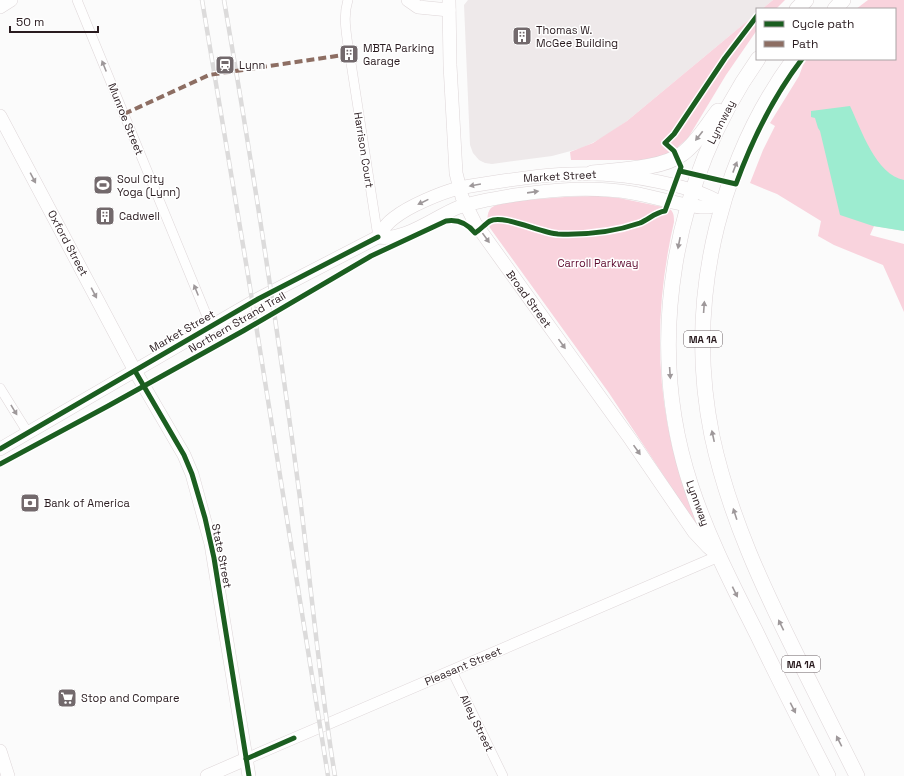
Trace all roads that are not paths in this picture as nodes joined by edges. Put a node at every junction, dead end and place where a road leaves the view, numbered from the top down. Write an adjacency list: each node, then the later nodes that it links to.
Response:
1 (11, 0): 8 (main road)
2 (77, 0): 23 (street, Munroe Street, one-way to 2)
3 (348, 0): 11 (street)
4 (408, 0): 7 (main road)
5 (806, 0): 9 (highway)
6 (843, 0): 10 (highway)
7 (449, 5): 17 (main road, Broad Street / MA 1A)
8 (0, 7)
9 (798, 8)
10 (836, 8)
11 (348, 46)
12 (757, 60): 16 (highway, one-way to 16); 18 (highway, Lynnway)
13 (793, 60): 19 (highway, one-way to 13)
14 (351, 63): 22 (street, Harrison Court)
15 (0, 116): 24 (main road, Oxford Street, one-way to 24)
16 (592, 173): 17 (main road, Market Street, one-way to 17); 18 (main road, Market Street)
17 (459, 188): 20 (main road, Broad Street / MA 1A); 22 (main road, Market Street, one-way to 22)
18 (692, 189): 19 (main road); 21 (highway, Lynnway)
19 (723, 204): 21 (main road); 37 (highway, MA 1A, one-way to 19)
20 (465, 205): 21 (main road, Market Street, one-way to 21); 22 (main road, Market Street); 28 (main road, Broad Street / MA 1A, one-way to 28)
21 (688, 205): 28 (highway, Lynnway, one-way to 28)
22 (378, 237): 23 (main road, Market Street)
23 (211, 326): 24 (main road, Market Street)
24 (135, 371): 26 (main road, Market Street); 31 (main road, State Street)
25 (0, 388): 26 (street, one-way to 26)
26 (28, 433): 27 (main road, Market Street)
27 (0, 449)
28 (719, 556): 29 (street, Pleasant Street); 36 (highway, Lynnway / MA 1A, one-way to 36)
29 (452, 671): 31 (street, Pleasant Street); 35 (street, Alley Street)
30 (0, 751): 32 (main road)
31 (246, 759): 33 (main road, Pleasant Street); 34 (main road, State Street)
32 (8, 776)
33 (207, 776)
34 (249, 776)
35 (503, 776)
36 (828, 776)
37 (857, 776)

